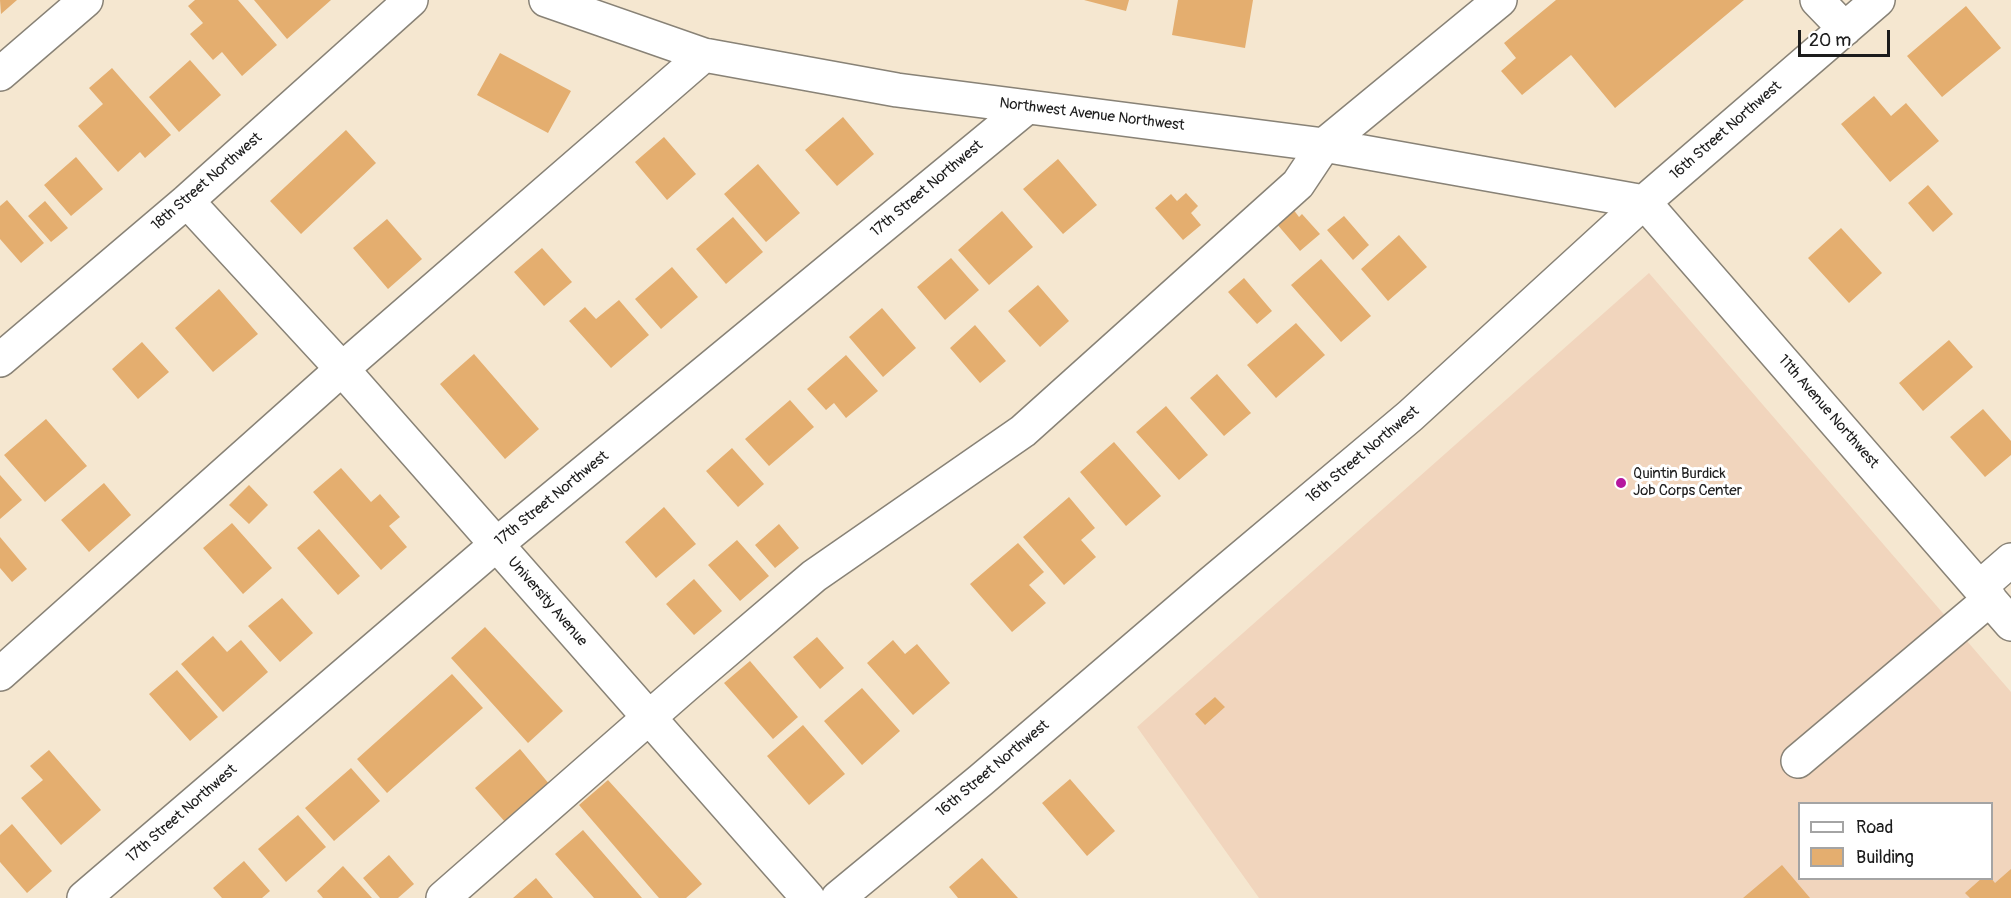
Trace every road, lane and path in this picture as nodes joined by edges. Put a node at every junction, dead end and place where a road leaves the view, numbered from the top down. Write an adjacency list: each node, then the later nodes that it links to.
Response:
1 (86, 0): 9 (street)
2 (411, 0): 12 (street, 18th Street Northwest)
3 (546, 0): 8 (street, Northwest Avenue Northwest)
4 (1500, 0): 11 (street)
5 (1817, 0): 7 (street)
6 (1878, 0): 7 (street, 16th Street Northwest)
7 (1845, 29): 13 (street, 16th Street Northwest)
8 (704, 55): 10 (street, Northwest Avenue Northwest); 15 (street)
9 (0, 74)
10 (1027, 107): 11 (street, Northwest Avenue Northwest); 16 (street, 17th Street Northwest)
11 (1324, 145): 13 (street, Northwest Avenue Northwest); 21 (street)
12 (187, 201): 14 (street, 18th Street Northwest); 15 (street, University Avenue)
13 (1644, 202): 18 (street, 11th Avenue Northwest); 26 (street, 16th Street Northwest)
14 (0, 360)
15 (342, 369): 16 (street, University Avenue); 20 (street)
16 (496, 544): 21 (street, University Avenue); 23 (street, 17th Street Northwest)
17 (2011, 560): 18 (street)
18 (1985, 593): 19 (street, 11th Avenue Northwest); 22 (street)
19 (2011, 624)
20 (0, 674)
21 (649, 717): 24 (street); 25 (street, University Avenue)
22 (1798, 761)
23 (84, 898)
24 (443, 898)
25 (808, 898)
26 (838, 898)

